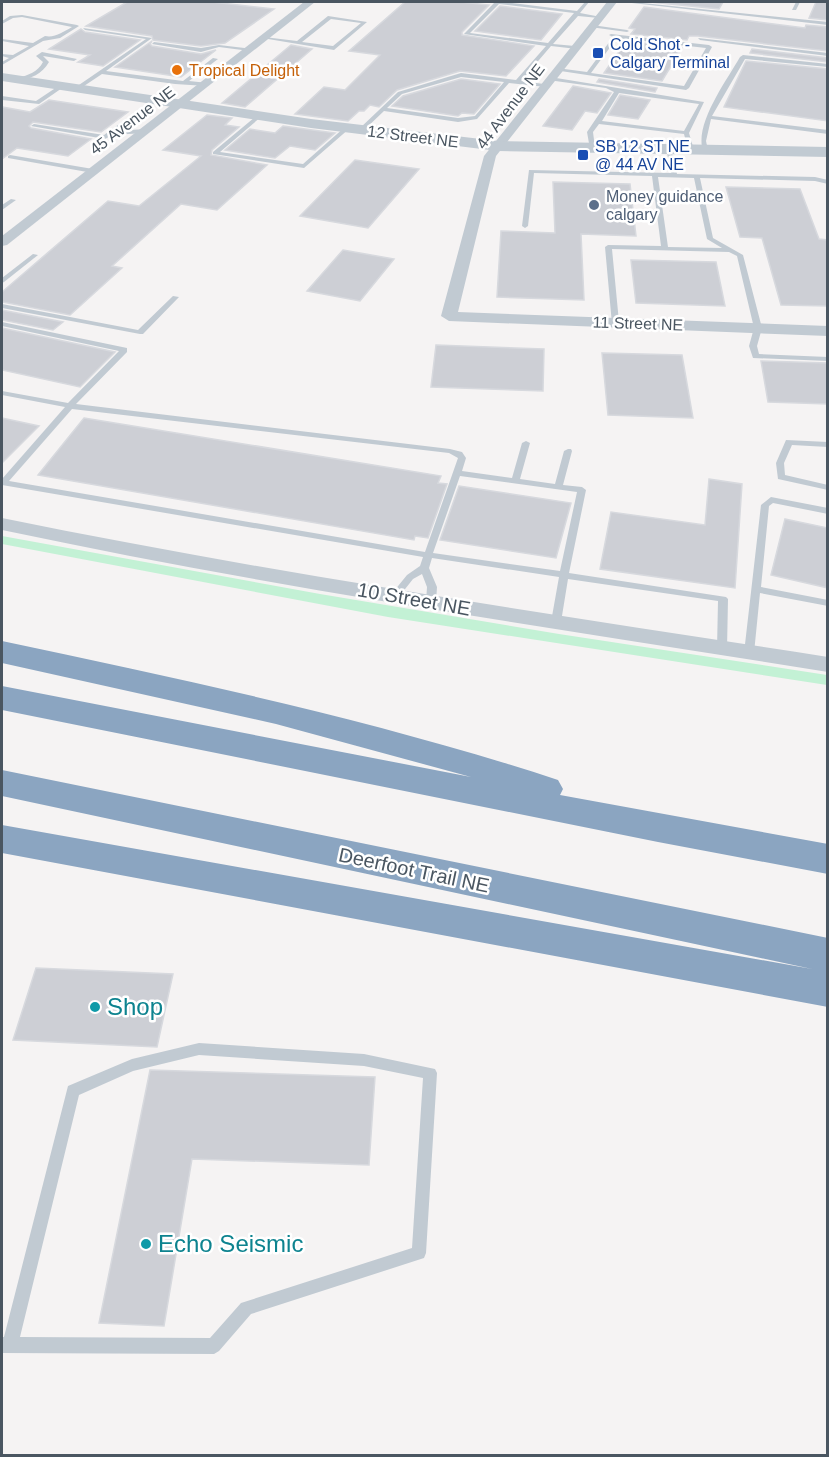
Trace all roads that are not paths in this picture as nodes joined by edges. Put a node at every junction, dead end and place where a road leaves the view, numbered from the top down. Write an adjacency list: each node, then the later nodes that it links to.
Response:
1 (306, 2): 15 (street, 45 Avenue NE)
2 (498, 2): 8 (lane); 21 (lane)
3 (587, 2): 8 (lane)
4 (612, 2): 10 (street, 44 Avenue NE)
5 (625, 2): 12 (lane)
6 (798, 2): 7 (lane)
7 (794, 9)
8 (577, 12): 10 (lane); 21 (lane)
9 (22, 21): 17 (lane)
10 (595, 22): 14 (lane); 22 (street, 44 Avenue NE); 25 (lane)
11 (2, 23): 17 (lane)
12 (828, 24)
13 (85, 29): 31 (lane)
14 (616, 36): 32 (lane); 32 (lane)
15 (264, 38): 19 (lane); 23 (street, 45 Avenue NE)
16 (2, 40): 20 (lane)
17 (43, 40): 20 (lane)
18 (154, 43): 23 (lane)
19 (298, 43): 19 (lane)
20 (34, 45): 26 (lane)
21 (549, 45): 22 (lane); 38 (lane)
22 (575, 48): 35 (street, 44 Avenue NE)
23 (250, 49): 39 (street, 45 Avenue NE)
24 (2, 55): 26 (lane)
25 (828, 55)
26 (14, 57): 29 (lane)
27 (215, 58): 36 (lane)
28 (74, 59): 34 (lane)
29 (2, 64)
30 (828, 66): 46 (lane)
31 (101, 72): 36 (lane); 40 (lane)
32 (588, 74): 35 (lane)
33 (2, 76): 34 (street, 12 Street NE)
34 (20, 79): 40 (street, 12 Street NE)
35 (551, 79): 38 (lane); 41 (lane); 55 (street, 44 Avenue NE)
36 (186, 81): 39 (lane)
37 (508, 81): 38 (lane); 44 (lane); 44 (lane)
38 (518, 82)
39 (206, 84): 43 (street, 45 Avenue NE)
40 (70, 87): 42 (lane); 43 (street, 12 Street NE)
41 (617, 91): 47 (lane); 54 (lane)
42 (2, 98)
43 (181, 104): 45 (street, 12 Street NE); 51 (street, 45 Avenue NE)
44 (382, 109): 50 (lane)
45 (260, 115): 50 (street, 12 Street NE); 50 (lane)
46 (709, 117): 52 (lane); 58 (lane)
47 (598, 122): 54 (lane); 56 (lane)
48 (122, 124): 53 (lane)
49 (34, 126): 53 (lane)
50 (354, 129): 55 (street, 12 Street NE)
51 (145, 131): 53 (lane); 61 (street, 45 Avenue NE)
52 (828, 132)
53 (111, 133)
54 (686, 133): 58 (lane)
55 (498, 146): 56 (street, 12 Street NE); 76 (street, 44 Avenue NE)
56 (592, 148): 57 (street, 12 Street NE)
57 (668, 149): 58 (street, 12 Street NE); 63 (lane)
58 (698, 150): 59 (street, 12 Street NE)
59 (828, 152)
60 (10, 157): 61 (lane)
61 (93, 171): 69 (street, 45 Avenue NE)
62 (655, 176): 63 (lane); 68 (lane); 70 (lane)
63 (675, 176): 64 (lane)
64 (697, 176): 65 (lane); 71 (lane)
65 (828, 182)
66 (13, 200): 67 (lane)
67 (2, 208)
68 (525, 226)
69 (2, 242)
70 (664, 248): 71 (lane); 77 (lane)
71 (731, 250): 79 (lane)
72 (35, 255): 73 (lane)
73 (2, 281)
74 (175, 297): 75 (lane)
75 (2, 306)
76 (449, 316): 77 (street, 11 Street NE)
77 (615, 322): 79 (street, 11 Street NE)
78 (2, 324): 83 (lane)
79 (758, 328): 80 (street, 11 Street NE); 81 (lane)
80 (828, 331)
81 (828, 359)
82 (2, 393): 83 (lane)
83 (70, 406): 87 (lane); 89 (lane)
84 (526, 442): 88 (lane)
85 (828, 445): 91 (lane)
86 (568, 451): 90 (lane)
87 (456, 473): 88 (lane); 94 (lane)
88 (515, 481): 90 (lane)
89 (2, 484): 94 (lane)
90 (558, 487): 96 (lane)
91 (828, 488)
92 (828, 511): 97 (lane)
93 (2, 524): 98 (street, 10 Street NE)
94 (428, 555): 95 (lane); 96 (lane)
95 (424, 568): 98 (lane); 99 (lane)
96 (564, 575): 101 (lane); 102 (lane)
97 (756, 588): 100 (lane); 104 (lane)
98 (395, 596): 99 (street, 10 Street NE)
99 (431, 602): 101 (street, 10 Street NE)
100 (828, 603)
101 (556, 622): 102 (street, 10 Street NE)
102 (722, 648): 104 (street, 10 Street NE)
103 (2, 652): 108 (highway)
104 (749, 653): 105 (street, 10 Street NE)
105 (828, 665)
106 (2, 698): 108 (highway)
107 (2, 783): 111 (highway, Deerfoot Trail NE)
108 (658, 828): 110 (highway)
109 (2, 839): 112 (highway)
110 (828, 859)
111 (828, 955)
112 (828, 989)
113 (6, 1345): 113 (lane)

